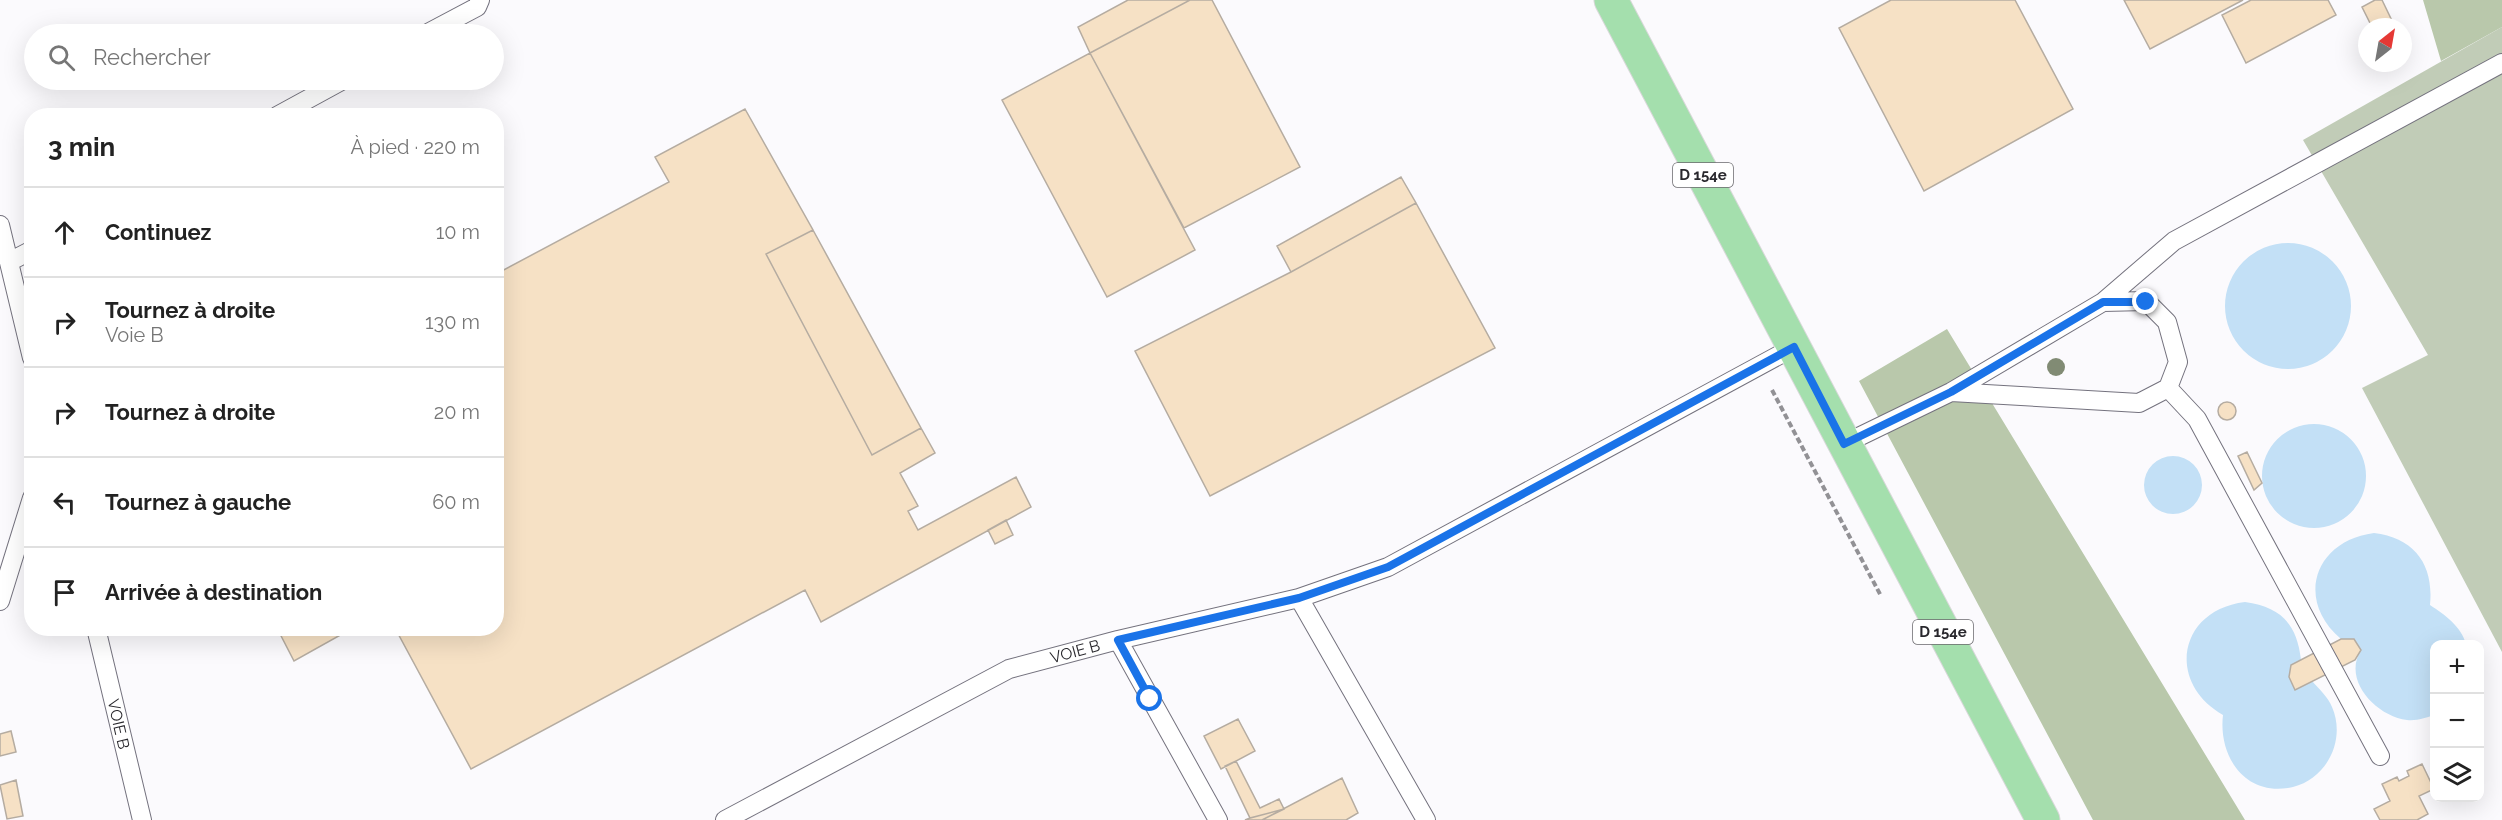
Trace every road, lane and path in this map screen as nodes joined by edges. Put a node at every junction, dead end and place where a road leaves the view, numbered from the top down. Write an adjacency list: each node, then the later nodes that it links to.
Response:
1 (480, 0): 3 (lane)
2 (1613, 1): 12 (main road, D 154e)
3 (445, 24)
4 (2502, 63): 10 (lane)
5 (325, 90): 6 (lane)
6 (292, 108)
7 (0, 225): 9 (lane)
8 (24, 254): 9 (lane)
9 (9, 262): 11 (lane)
10 (2103, 302): 13 (lane); 14 (lane)
11 (24, 325)
12 (1794, 347): 15 (main road, D 154e); 17 (lane, VOIE B)
13 (2168, 388): 14 (lane); 21 (lane)
14 (1951, 392): 15 (lane)
15 (1844, 444): 26 (main road, D 154e)
16 (24, 524): 18 (lane)
17 (1299, 598): 20 (lane, VOIE B); 25 (lane)
18 (0, 601)
19 (98, 636): 22 (lane, VOIE B)
20 (1118, 640): 23 (lane, VOIE B); 24 (lane)
21 (2380, 756)
22 (142, 820)
23 (725, 820)
24 (1218, 820)
25 (1426, 820)
26 (2043, 820)

